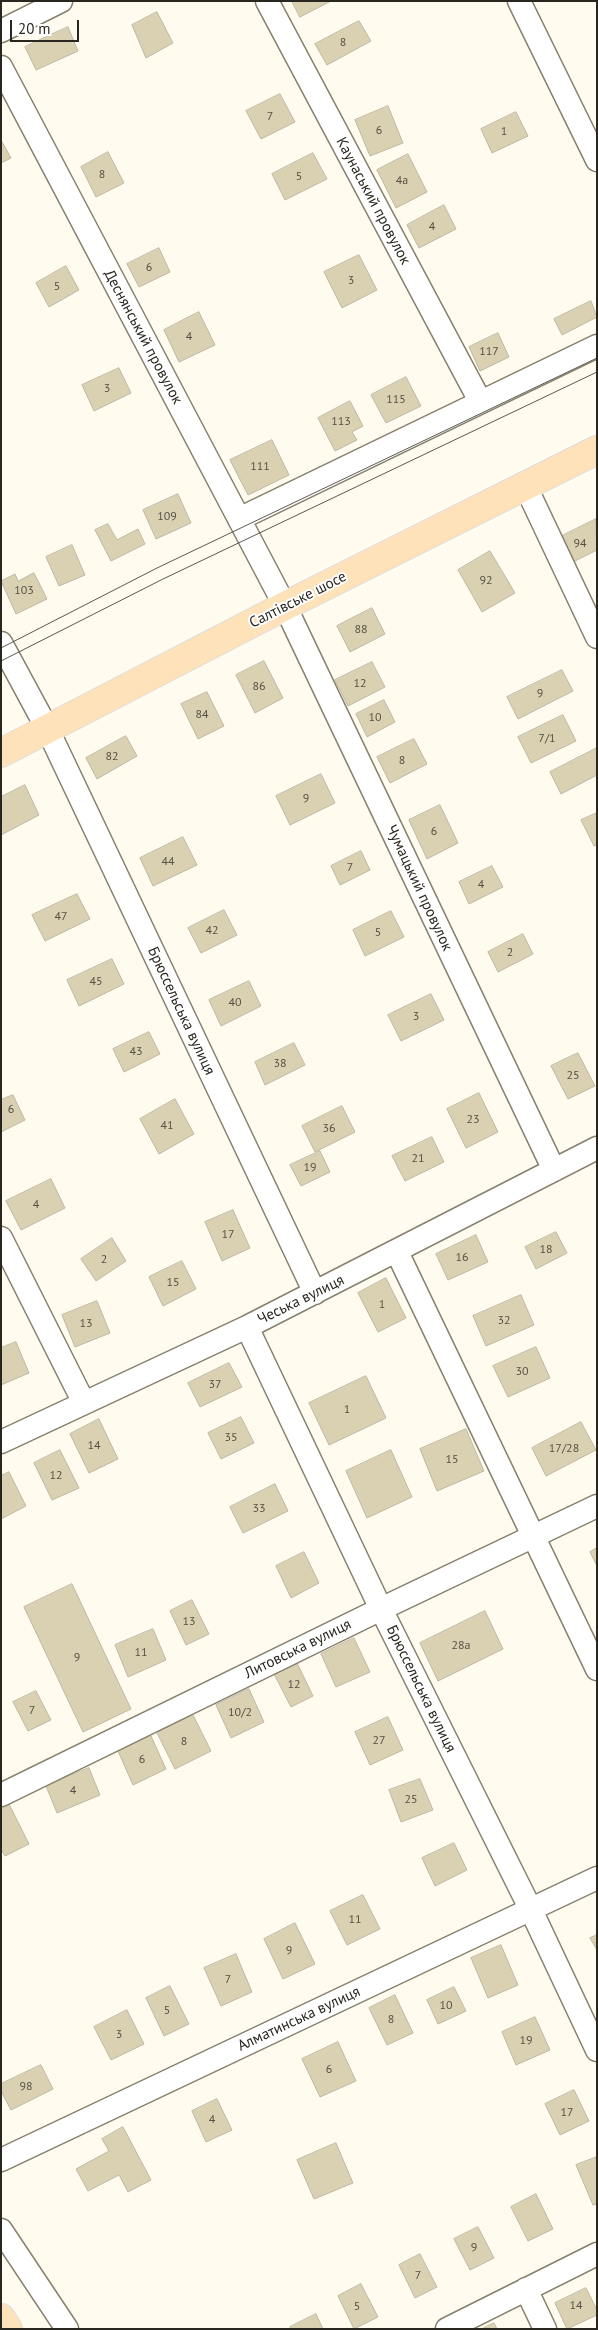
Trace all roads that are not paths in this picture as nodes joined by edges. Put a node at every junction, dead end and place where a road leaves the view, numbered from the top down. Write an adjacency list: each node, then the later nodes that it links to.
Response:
1 (61, 1): 4 (street)
2 (267, 1): 8 (street, Каунаський провулок)
3 (519, 1): 6 (street)
4 (1, 31)
5 (1, 67): 11 (street, Деснянський провулок)
6 (597, 160)
7 (597, 346): 8 (street)
8 (480, 401): 11 (street)
9 (597, 450): 10 (main road, Салтівське шосе)
10 (525, 485): 12 (main road, Салтівське шосе); 13 (street)
11 (239, 519): 12 (street, Деснянський провулок)
12 (285, 606): 15 (main road, Салтівське шосе); 18 (street, Чумацький провулок)
13 (597, 637)
14 (1, 643): 15 (street, Брюссельська вулиця)
15 (48, 730): 16 (main road, Салтівське шосе); 21 (street, Брюссельська вулиця)
16 (1, 753)
17 (597, 1148): 18 (street, Чеська вулиця)
18 (554, 1170): 20 (street, Чеська вулиця)
19 (1, 1238): 23 (street)
20 (397, 1252): 21 (street, Чеська вулиця); 26 (street)
21 (315, 1293): 22 (street, Чеська вулиця)
22 (247, 1327): 23 (street, Чеська вулиця); 27 (street, Брюссельська вулиця)
23 (84, 1403): 24 (street, Чеська вулиця)
24 (1, 1442)
25 (597, 1506): 26 (street, Литовська вулиця)
26 (534, 1537): 27 (street, Литовська вулиця); 28 (street)
27 (381, 1609): 29 (street, Литовська вулиця); 31 (street, Брюссельська вулиця)
28 (597, 1669)
29 (1, 1795)
30 (597, 1878): 31 (street, Алматинська вулиця)
31 (531, 1910): 32 (street, Брюссельська вулиця); 33 (street, Алматинська вулиця)
32 (597, 2050)
33 (1, 2160)
34 (1, 2230): 39 (street)
35 (597, 2254): 36 (street)
36 (526, 2289): 40 (street); 41 (street)
37 (1, 2318): 38 (main road)
38 (8, 2329)
39 (68, 2329)
40 (447, 2329)
41 (545, 2329)

